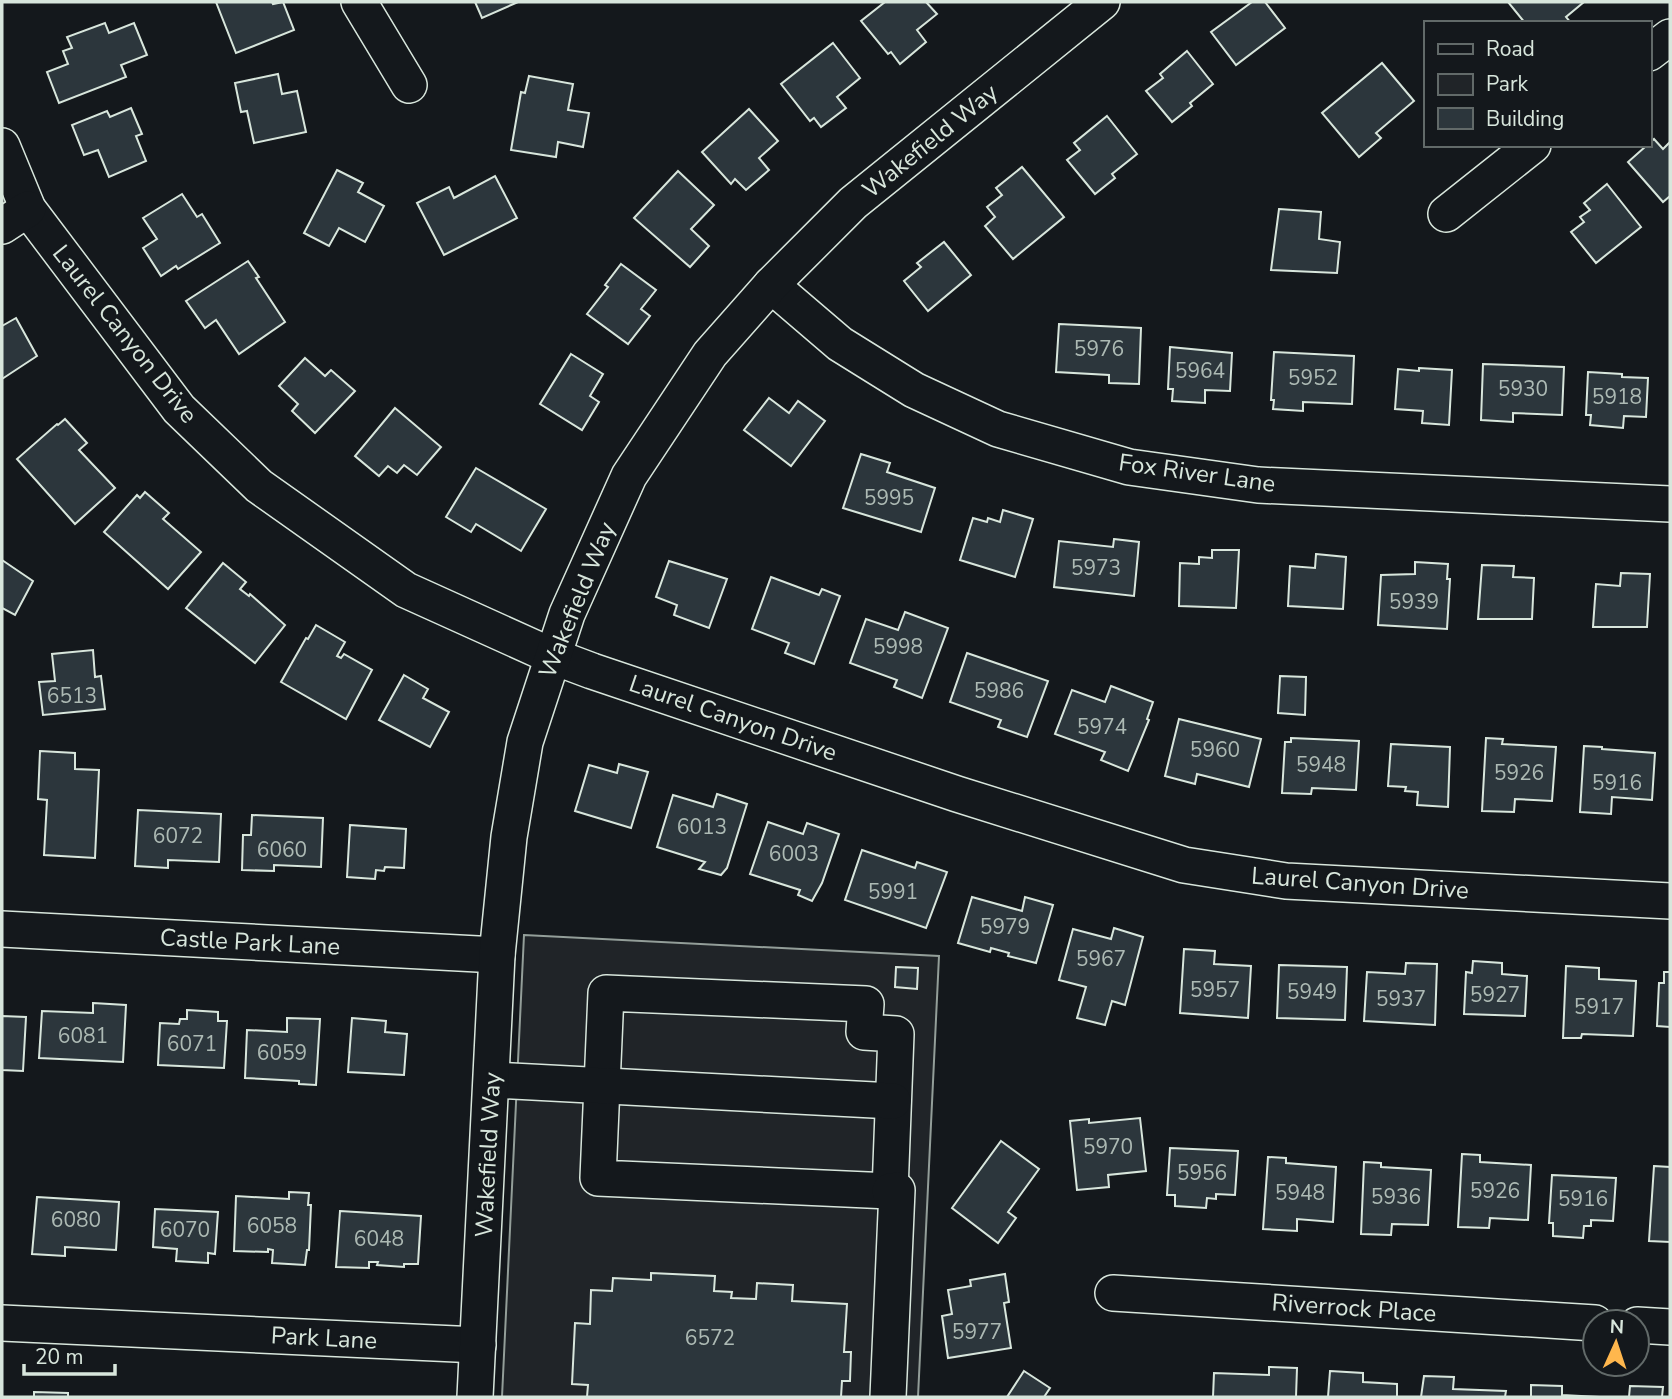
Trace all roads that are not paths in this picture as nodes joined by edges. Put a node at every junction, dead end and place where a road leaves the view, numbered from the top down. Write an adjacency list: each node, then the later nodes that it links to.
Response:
1 (359, 2): 5 (street)
2 (1102, 2): 10 (street, Wakefield Way)
3 (1670, 37): 4 (street)
4 (1651, 51)
5 (409, 85)
6 (2, 146): 9 (street, Laurel Canyon Drive)
7 (1530, 147): 8 (street)
8 (1446, 214)
9 (15, 218): 12 (street, Laurel Canyon Drive)
10 (771, 285): 11 (street, Fox River Lane); 12 (street, Wakefield Way)
11 (1670, 504)
12 (552, 656): 13 (street, Laurel Canyon Drive); 15 (street, Wakefield Way)
13 (1670, 901)
14 (2, 929): 15 (street, Castle Park Lane)
15 (497, 955): 16 (street, Wakefield Way)
16 (492, 1080): 17 (street); 25 (street, Wakefield Way)
17 (602, 1085): 18 (street); 18 (street); 19 (street)
18 (893, 1101): 19 (street)
19 (890, 1191): 27 (street)
20 (1113, 1293): 21 (street, Riverrock Place)
21 (1581, 1322)
22 (2, 1324): 25 (street, Park Lane)
23 (1651, 1326): 24 (street)
24 (1670, 1327)
25 (478, 1345): 26 (street, Wakefield Way)
26 (475, 1397)
27 (888, 1397)

